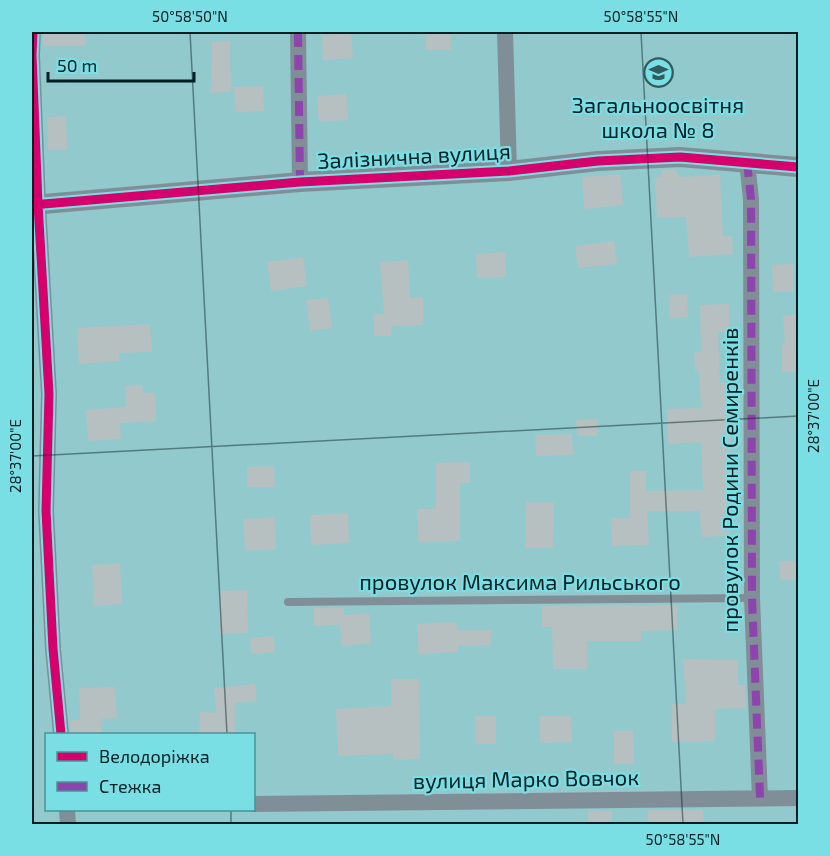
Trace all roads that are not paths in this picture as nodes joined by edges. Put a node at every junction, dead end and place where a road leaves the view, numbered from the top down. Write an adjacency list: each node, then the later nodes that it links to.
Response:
1 (33, 32): 8 (street)
2 (298, 32): 7 (street)
3 (506, 32): 6 (street)
4 (747, 162): 5 (street, Залізнична вулиця); 6 (street, Залізнична вулиця); 9 (street, провулок Родини Семиренків)
5 (798, 167)
6 (508, 171): 7 (street, Залізнична вулиця)
7 (300, 182): 8 (street, Залізнична вулиця)
8 (34, 204): 11 (street)
9 (752, 598): 10 (lane, провулок Максима Рильського); 12 (street, провулок Родини Семиренків)
10 (288, 602)
11 (61, 733)
12 (760, 798): 13 (street, вулиця Марко Вовчок); 14 (street, вулиця Марко Вовчок)
13 (798, 798)
14 (255, 804)

